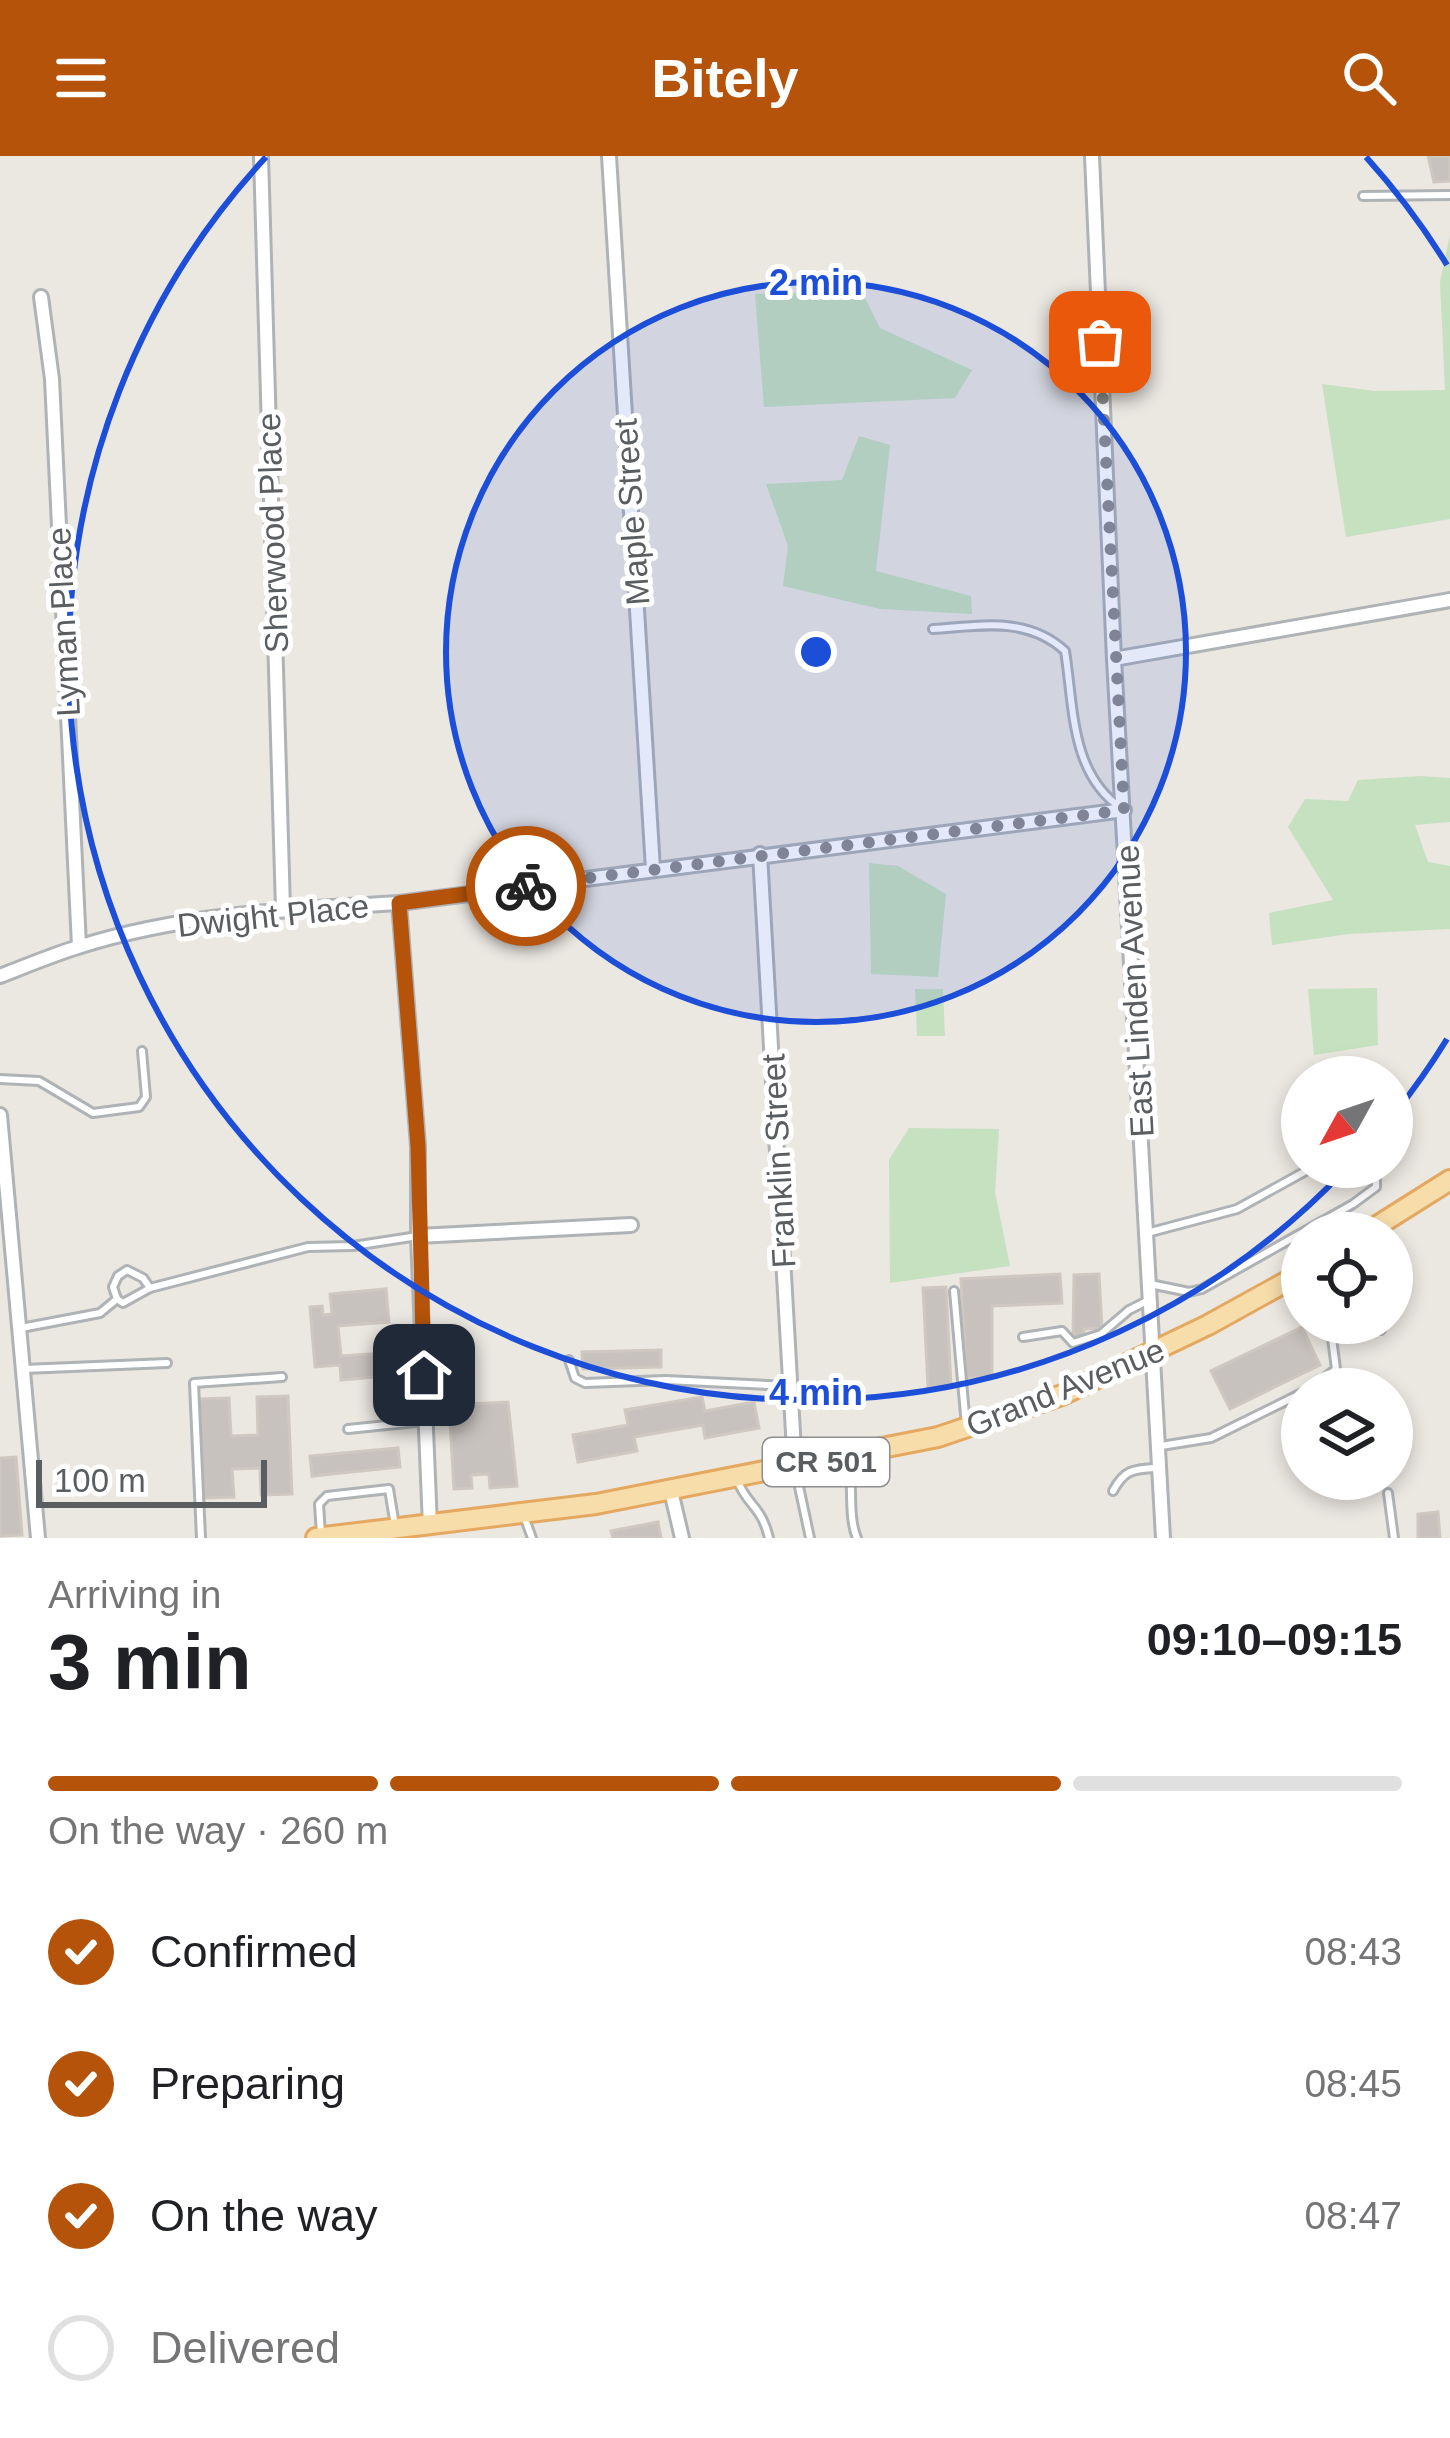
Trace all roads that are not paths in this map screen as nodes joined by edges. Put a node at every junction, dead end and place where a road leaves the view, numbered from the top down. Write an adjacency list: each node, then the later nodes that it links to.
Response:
1 (261, 156): 14 (street, Sherwood Place)
2 (609, 156): 12 (street, Maple Street)
3 (1092, 156): 9 (street, East Linden Avenue)
4 (1450, 195): 5 (lane)
5 (1363, 196)
6 (41, 297): 15 (street, Lyman Place)
7 (1450, 600): 9 (street)
8 (934, 629): 10 (lane)
9 (1114, 659): 10 (street, East Linden Avenue)
10 (1124, 810): 11 (street, Dwight Place); 26 (street, East Linden Avenue)
11 (760, 854): 12 (street, Dwight Place); 41 (street, Franklin Street)
12 (653, 868): 13 (street, Dwight Place)
13 (399, 903): 14 (street, Dwight Place); 27 (street)
14 (283, 909): 15 (street, Dwight Place)
15 (79, 946): 16 (street, Dwight Place)
16 (0, 976)
17 (142, 1051): 18 (lane)
18 (0, 1079)
19 (0, 1115): 23 (street)
20 (1450, 1180): 24 (main road)
21 (1281, 1185): 26 (lane)
22 (1375, 1188): 28 (lane)
23 (5, 1211): 34 (street)
24 (1399, 1212)
25 (631, 1225): 27 (street)
26 (1147, 1232): 28 (street, East Linden Avenue)
27 (418, 1236): 30 (lane); 43 (street)
28 (1150, 1284): 33 (street, East Linden Avenue)
29 (1281, 1284): 36 (main road, Grand Avenue / CR 501)
30 (150, 1288): 32 (lane); 32 (lane)
31 (954, 1291): 45 (lane)
32 (116, 1299): 34 (lane)
33 (1150, 1299): 35 (lane); 36 (street, East Linden Avenue)
34 (21, 1328): 39 (street)
35 (1023, 1337)
36 (1153, 1353): 45 (main road, Grand Avenue / CR 501); 46 (street, East Linden Avenue)
37 (569, 1360): 41 (lane)
38 (166, 1363): 39 (lane)
39 (24, 1369): 57 (street)
40 (282, 1377): 58 (lane)
41 (789, 1386): 48 (street, Franklin Street)
42 (1281, 1404): 46 (lane)
43 (426, 1421): 44 (lane); 55 (street)
44 (348, 1429)
45 (967, 1429): 47 (main road, Grand Avenue / CR 501)
46 (1159, 1446): 49 (street, East Linden Avenue)
47 (849, 1457): 48 (main road, Grand Avenue / CR 501); 64 (lane)
48 (795, 1468): 50 (main road, Grand Avenue / CR 501); 63 (lane)
49 (1160, 1468): 52 (lane); 65 (street, East Linden Avenue)
50 (737, 1479): 51 (main road, Grand Avenue / CR 501); 62 (lane)
51 (671, 1491): 54 (main road, Grand Avenue / CR 501); 61 (street)
52 (1112, 1491)
53 (1389, 1500): 66 (lane)
54 (523, 1515): 55 (main road, Grand Avenue / CR 501); 60 (lane)
55 (430, 1526): 56 (main road, Grand Avenue / CR 501)
56 (393, 1533): 59 (main road, Grand Avenue / CR 501); 59 (lane)
57 (38, 1538)
58 (201, 1538)
59 (319, 1538)
60 (532, 1538)
61 (682, 1538)
62 (769, 1538)
63 (810, 1538)
64 (857, 1538)
65 (1163, 1538)
66 (1394, 1538)

